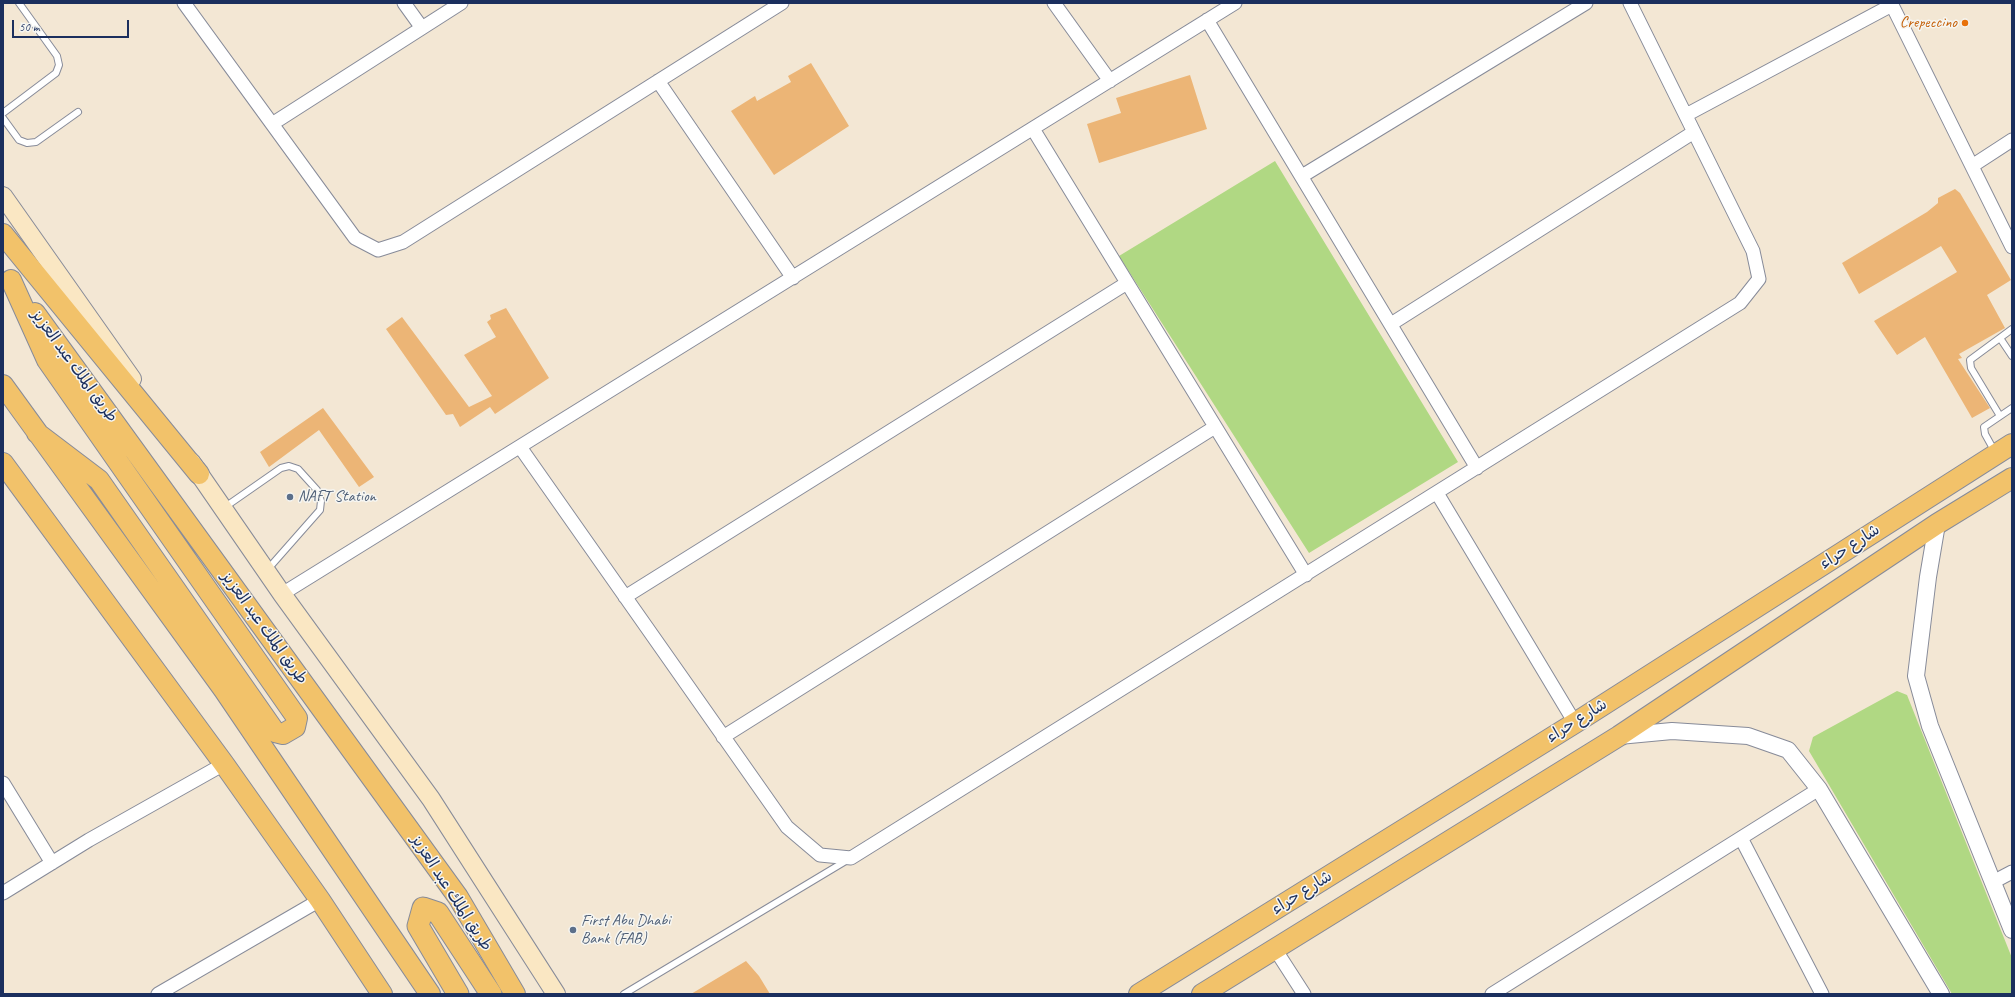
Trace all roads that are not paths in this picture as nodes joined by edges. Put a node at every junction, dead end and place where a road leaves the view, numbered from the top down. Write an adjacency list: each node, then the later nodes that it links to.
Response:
1 (18, 3): 16 (lane)
2 (184, 3): 19 (street)
3 (404, 3): 12 (street)
4 (461, 3): 12 (street)
5 (782, 3): 13 (street)
6 (1054, 3): 14 (street)
7 (1235, 3): 11 (street)
8 (1586, 3): 24 (street)
9 (1630, 3): 17 (street)
10 (1891, 4): 17 (street); 23 (street)
11 (1208, 20): 14 (street); 24 (street)
12 (422, 28): 19 (street)
13 (658, 81): 19 (street); 29 (street)
14 (1110, 81): 20 (street)
15 (78, 112): 18 (lane)
16 (3, 113)
17 (1686, 115): 21 (street)
18 (3, 118)
19 (272, 124)
20 (1033, 129): 29 (street); 30 (street)
21 (1694, 132): 31 (street); 43 (street)
22 (2012, 140): 23 (street)
23 (1972, 166): 27 (street)
24 (1302, 176): 31 (street)
25 (3, 196): 44 (main road)
26 (3, 234): 44 (main road)
27 (2012, 247)
28 (7, 274): 39 (main road); 76 (main road, طريق الملك عبد العزيز)
29 (793, 278): 40 (street)
30 (1127, 283): 38 (street); 52 (street)
31 (1391, 324): 43 (street)
32 (2012, 329): 33 (lane)
33 (2000, 338): 34 (lane); 37 (lane)
34 (2012, 356)
35 (3, 386): 39 (main road)
36 (2012, 408): 37 (lane)
37 (2000, 416): 41 (lane)
38 (1216, 427): 50 (street); 55 (street)
39 (38, 433): 73 (main road)
40 (520, 447): 51 (street); 52 (street)
41 (2004, 449): 53 (main road, شارع حراء)
42 (3, 462): 56 (main road)
43 (1477, 468): 46 (street)
44 (199, 474): 47 (main road)
45 (2012, 478): 48 (main road, شارع حراء)
46 (1437, 493): 50 (street); 53 (street)
47 (223, 508): 49 (main road); 49 (lane)
48 (1937, 524): 54 (main road, شارع حراء); 65 (street)
49 (267, 571): 51 (main road)
50 (1306, 574): 62 (street)
51 (282, 594): 77 (main road)
52 (625, 597): 55 (street)
53 (1575, 723): 59 (main road, شارع حراء)
54 (1619, 736): 58 (street); 60 (main road, شارع حراء)
55 (723, 737): 62 (street)
56 (224, 764): 63 (street); 67 (main road)
57 (3, 783): 63 (street)
58 (1819, 789): 61 (street); 84 (street)
59 (1437, 809): 60 (main road); 79 (main road, شارع حراء)
60 (1456, 837): 69 (main road, شارع حراء)
61 (1741, 838): 82 (street); 83 (street)
62 (851, 858): 78 (lane)
63 (52, 863): 66 (street)
64 (2012, 872): 65 (street)
65 (1993, 882): 68 (street)
66 (3, 893)
67 (320, 900): 70 (street); 72 (main road)
68 (2012, 930)
69 (1275, 949): 80 (main road, شارع حراء); 81 (street)
70 (172, 990): 71 (street)
71 (158, 994)
72 (382, 994)
73 (430, 994)
74 (458, 994): 75 (highway)
75 (491, 994)
76 (515, 994)
77 (556, 994)
78 (624, 994)
79 (1139, 994)
80 (1202, 994)
81 (1304, 994)
82 (1492, 994)
83 (1822, 994)
84 (1941, 994)

